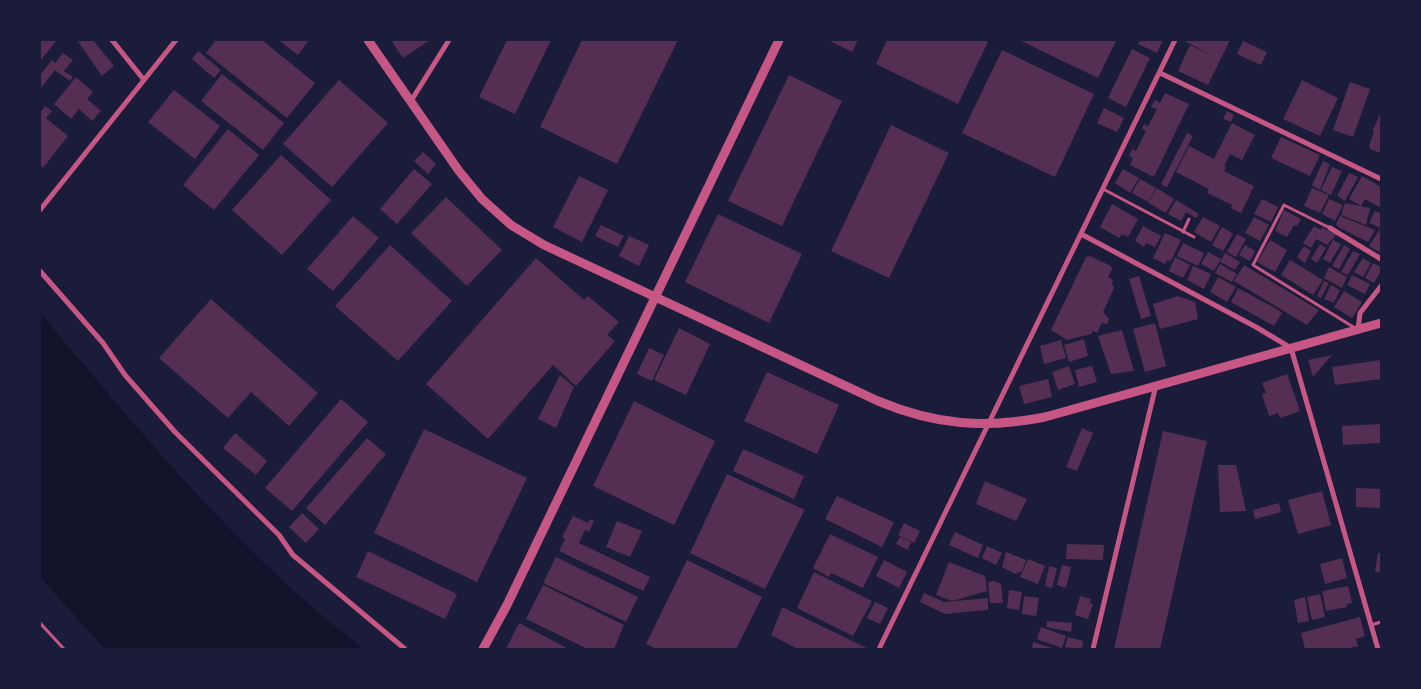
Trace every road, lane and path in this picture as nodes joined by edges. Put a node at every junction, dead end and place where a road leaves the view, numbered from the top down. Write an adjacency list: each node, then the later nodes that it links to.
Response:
1 (112, 40): 8 (street)
2 (176, 40): 8 (street)
3 (368, 40): 9 (street)
4 (449, 40): 9 (street)
5 (779, 40): 21 (street)
6 (1175, 40): 7 (street)
7 (1160, 73): 10 (street); 11 (street)
8 (144, 80): 12 (street)
9 (410, 102): 21 (street)
10 (1381, 179)
11 (1102, 189): 15 (lane); 16 (street)
12 (40, 210)
13 (1189, 219): 15 (lane)
14 (1330, 228): 18 (street); 23 (lane)
15 (1183, 232): 17 (lane)
16 (1081, 234): 24 (street); 26 (street)
17 (1194, 237)
18 (1381, 259)
19 (40, 271): 31 (street)
20 (1381, 286): 23 (street)
21 (655, 297): 26 (street); 32 (street)
22 (1381, 323): 23 (street)
23 (1358, 330): 24 (street)
24 (1291, 348): 25 (street); 29 (street)
25 (1156, 385): 26 (street); 34 (street)
26 (988, 424): 33 (street)
27 (1381, 622): 29 (lane)
28 (40, 623): 30 (lane)
29 (1371, 625): 35 (street)
30 (64, 649)
31 (406, 649)
32 (482, 649)
33 (879, 649)
34 (1093, 649)
35 (1378, 649)

